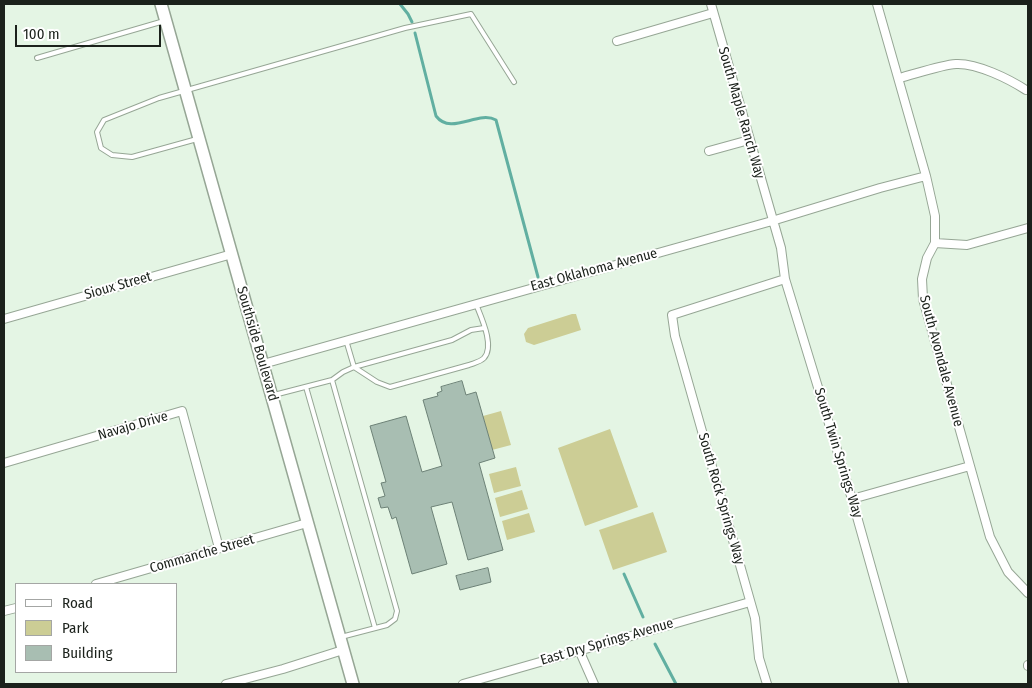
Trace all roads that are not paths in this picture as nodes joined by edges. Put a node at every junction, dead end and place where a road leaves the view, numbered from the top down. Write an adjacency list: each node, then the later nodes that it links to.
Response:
1 (161, 4): 5 (main road, Southside Boulevard)
2 (711, 4): 4 (street, South Maple Ranch Way)
3 (877, 4): 8 (street, South Avondale Avenue)
4 (713, 13): 6 (street); 13 (street, South Maple Ranch Way)
5 (166, 20): 7 (lane); 11 (main road, Southside Boulevard)
6 (617, 41)
7 (37, 58)
8 (899, 78): 10 (street); 15 (street, South Avondale Avenue)
9 (514, 82): 11 (lane)
10 (1026, 90)
11 (186, 91): 12 (main road, Southside Boulevard); 12 (lane)
12 (199, 138): 19 (main road, Southside Boulevard)
13 (749, 140): 14 (street); 16 (street, South Maple Ranch Way)
14 (709, 151)
15 (926, 176): 16 (street, East Oklahoma Avenue); 18 (street, South Avondale Avenue)
16 (772, 221): 20 (street, South Twin Springs Way); 21 (street, East Oklahoma Avenue)
17 (1028, 228): 18 (street)
18 (935, 243): 31 (street, South Avondale Avenue)
19 (232, 254): 22 (street, Sioux Street); 25 (main road, Southside Boulevard)
20 (786, 280): 32 (street, South Twin Springs Way); 37 (street, South Rock Springs Way)
21 (475, 303): 23 (lane); 24 (street, East Oklahoma Avenue)
22 (4, 319)
23 (484, 328): 26 (lane); 26 (lane)
24 (346, 340): 25 (street, East Oklahoma Avenue); 26 (lane)
25 (263, 364): 29 (main road, Southside Boulevard)
26 (354, 367): 27 (lane)
27 (332, 380): 28 (lane); 38 (lane)
28 (306, 387): 29 (lane); 38 (lane)
29 (272, 396): 33 (main road, Southside Boulevard)
30 (4, 463): 34 (street, Navajo Drive)
31 (970, 466): 32 (street); 36 (street, South Avondale Avenue)
32 (852, 499): 47 (street, South Twin Springs Way)
33 (308, 523): 34 (street, Commanche Street); 39 (main road, Southside Boulevard)
34 (219, 548): 35 (street, Commanche Street)
35 (99, 583)
36 (1028, 593)
37 (750, 602): 41 (street, East Dry Springs Avenue); 46 (street, South Rock Springs Way)
38 (375, 628): 39 (lane)
39 (340, 638): 40 (main road, Southside Boulevard)
40 (343, 650): 42 (street); 43 (main road, Southside Boulevard)
41 (579, 650): 44 (street, East Dry Springs Avenue); 45 (street)
42 (226, 684)
43 (353, 684)
44 (464, 684)
45 (594, 684)
46 (766, 684)
47 (904, 684)

